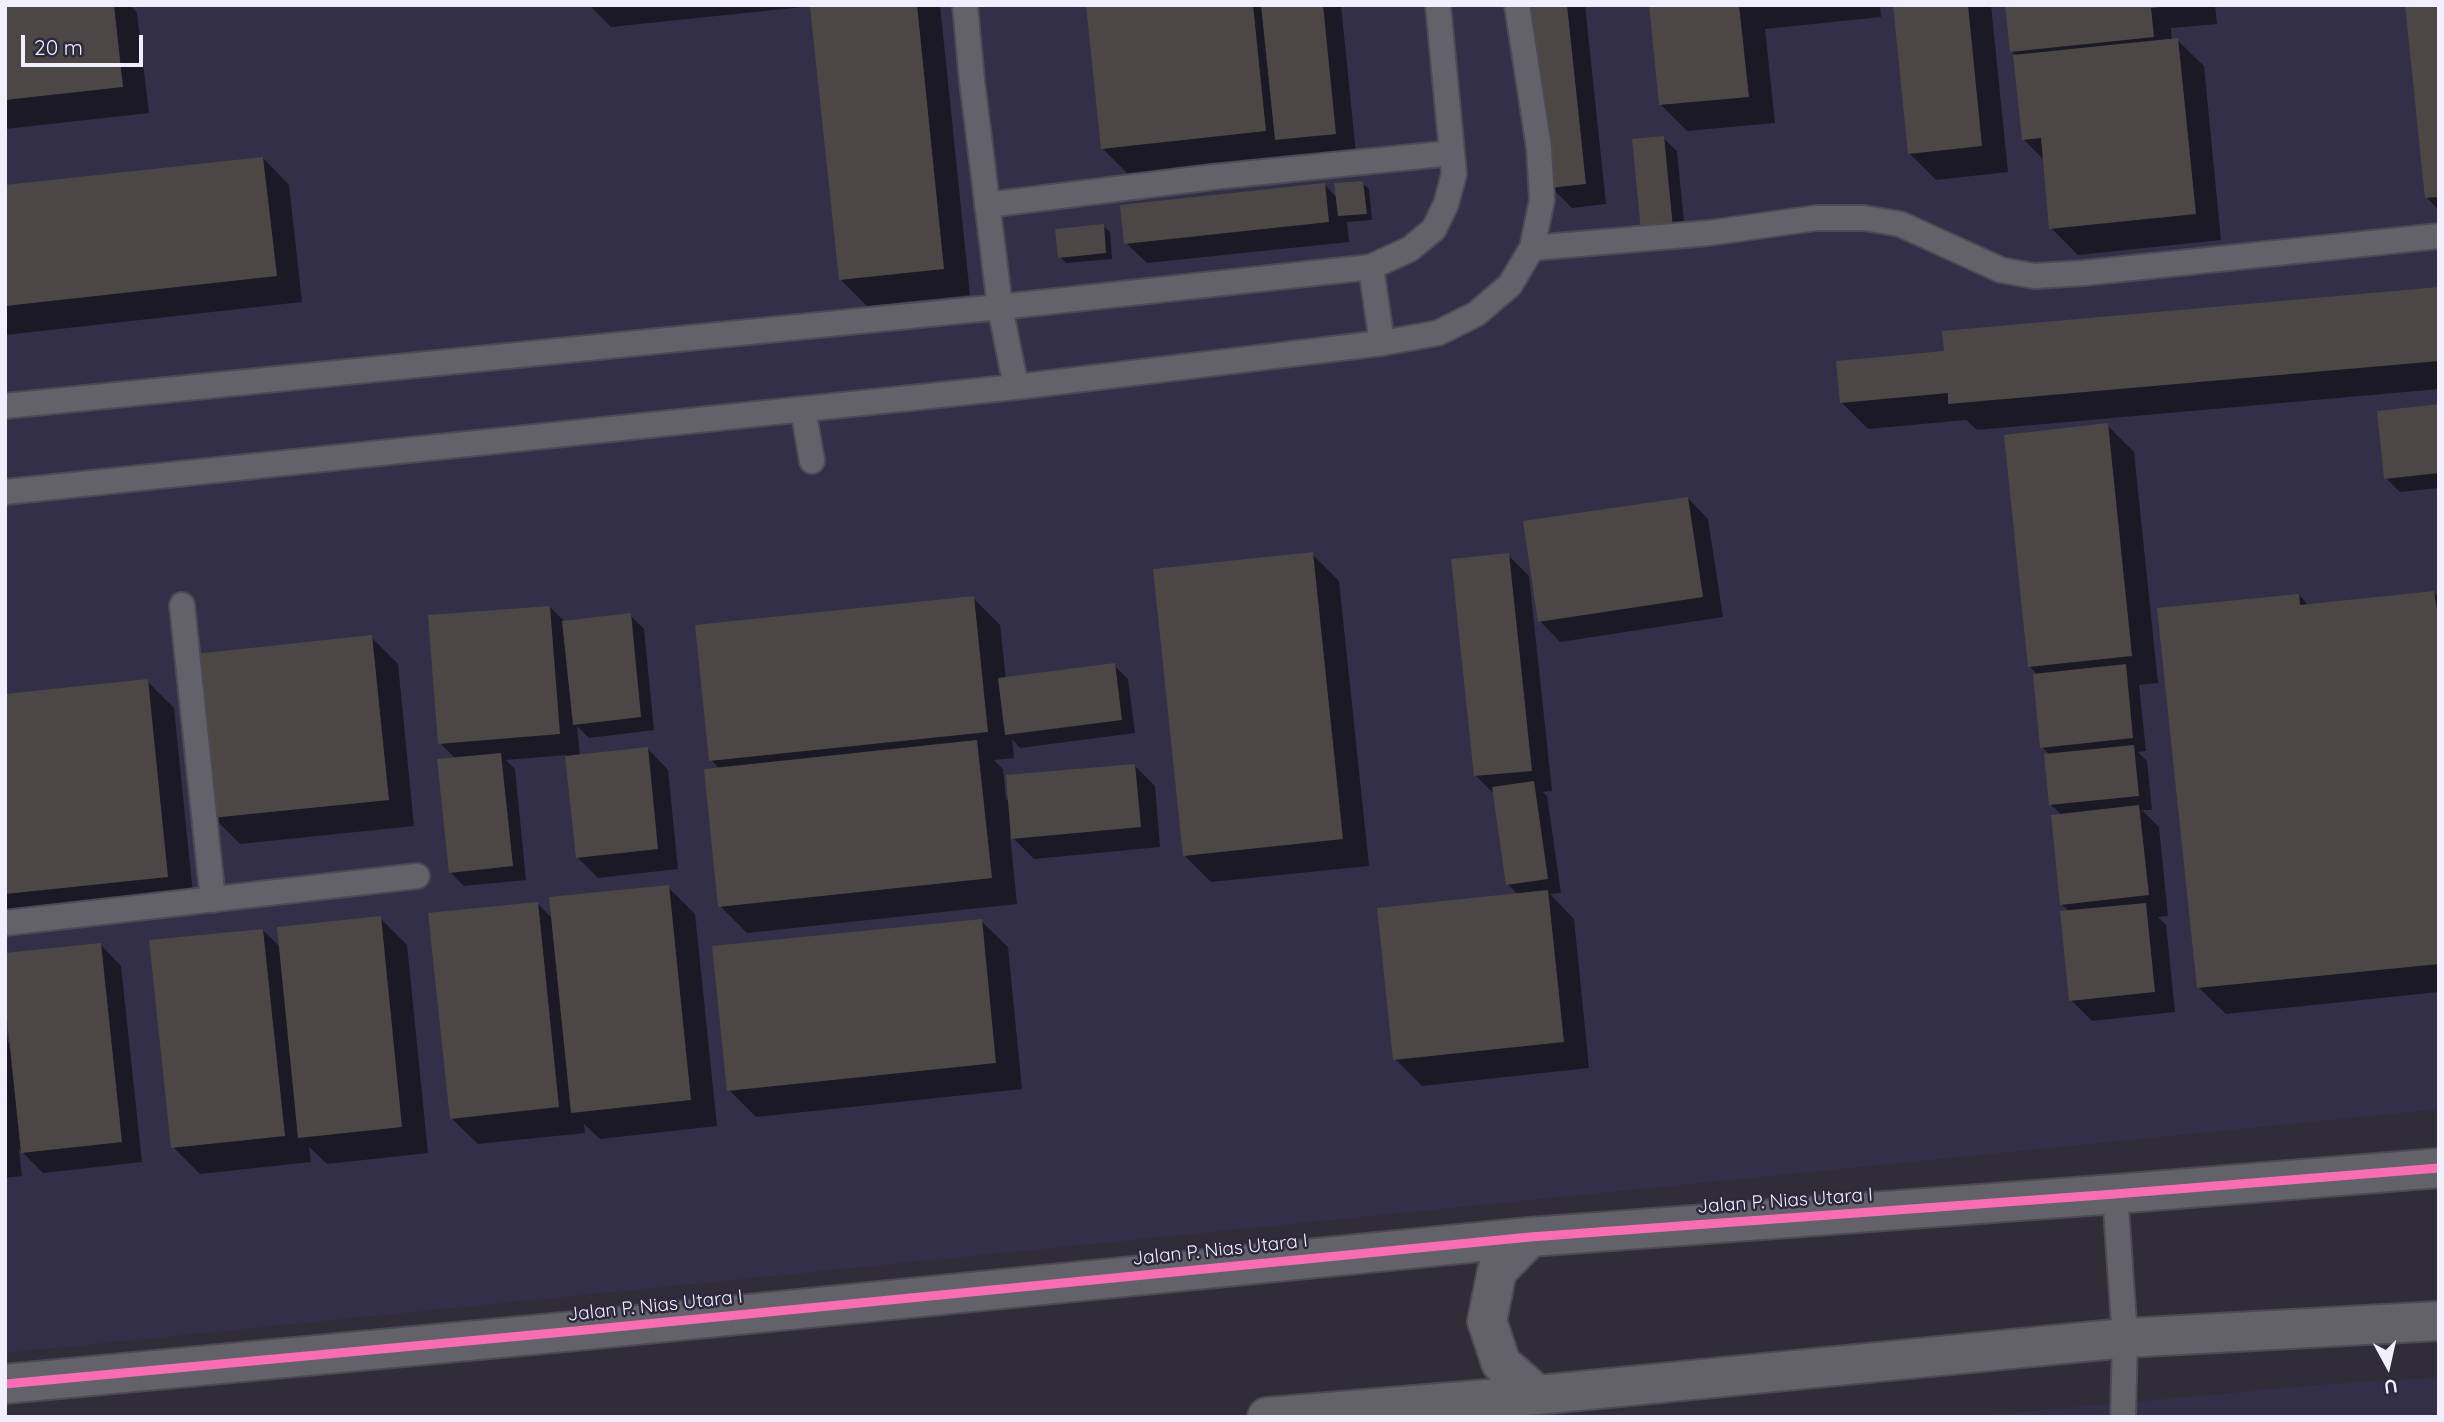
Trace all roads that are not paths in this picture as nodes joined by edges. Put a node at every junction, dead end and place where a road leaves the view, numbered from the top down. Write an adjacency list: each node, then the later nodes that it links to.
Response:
1 (965, 5): 5 (lane)
2 (1438, 5): 4 (lane)
3 (1517, 5): 7 (lane)
4 (1452, 153): 5 (lane); 8 (lane)
5 (987, 205): 9 (lane)
6 (2439, 236): 7 (lane)
7 (1532, 248): 10 (lane)
8 (1371, 267): 9 (lane); 10 (lane)
9 (1000, 307): 11 (lane); 12 (lane)
10 (1382, 343): 11 (lane)
11 (1016, 387): 13 (lane)
12 (5, 406)
13 (803, 409): 14 (lane); 15 (lane)
14 (812, 461)
15 (5, 492)
16 (182, 605): 18 (lane)
17 (417, 876): 18 (lane)
18 (214, 900): 19 (lane)
19 (5, 923)
20 (2439, 1168): 21 (street, Jalan P. Nias Utara I)
21 (2116, 1194): 22 (street, Jalan P. Nias Utara I); 24 (lane)
22 (1530, 1237): 25 (street, Jalan P. Nias Utara I); 26 (street)
23 (2439, 1321): 24 (street)
24 (2126, 1338): 26 (street); 28 (lane)
25 (5, 1384)
26 (1537, 1395): 27 (street)
27 (1267, 1417)
28 (2123, 1417)

